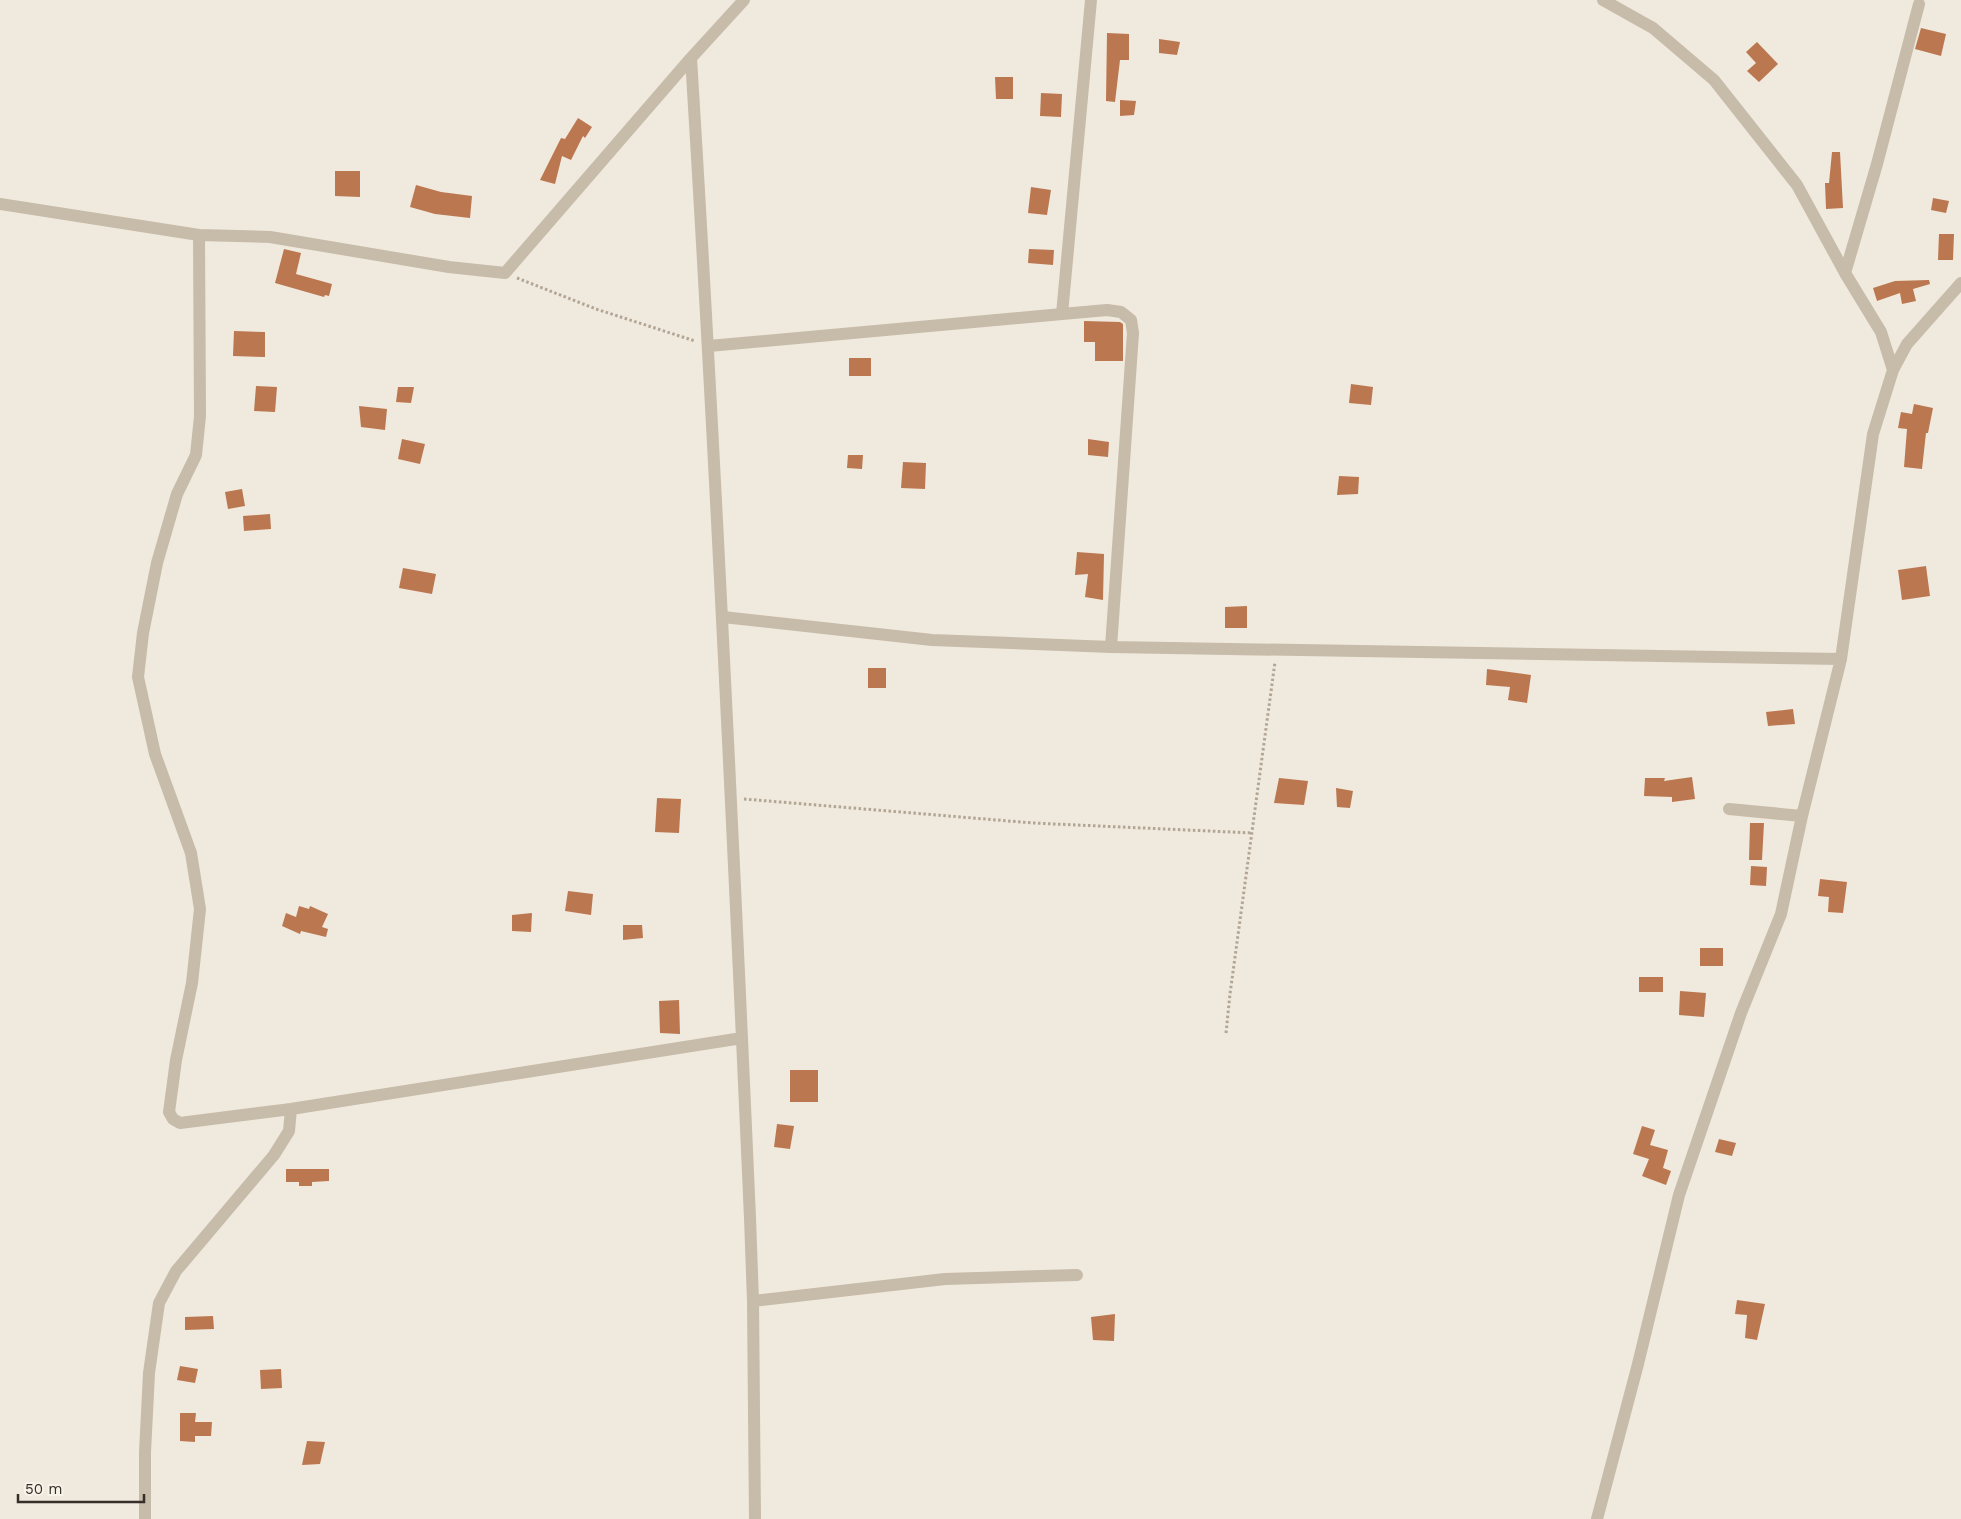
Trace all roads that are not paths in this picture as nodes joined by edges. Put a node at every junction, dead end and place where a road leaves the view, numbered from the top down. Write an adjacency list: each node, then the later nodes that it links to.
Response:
1 (744, 0): 5 (street)
2 (1091, 0): 10 (street)
3 (1603, 0): 8 (street)
4 (1919, 4): 8 (street)
5 (691, 58): 7 (street); 11 (street)
6 (0, 204): 7 (street)
7 (199, 235): 19 (street)
8 (1844, 273): 12 (street)
9 (1961, 283): 12 (street)
10 (1062, 314): 11 (street); 14 (street)
11 (709, 346): 13 (street)
12 (1892, 370): 15 (street)
13 (723, 618): 14 (street); 18 (street)
14 (1111, 647): 15 (street)
15 (1841, 659): 17 (street)
16 (1729, 809): 17 (street)
17 (1802, 816): 24 (street)
18 (742, 1038): 19 (street); 21 (street)
19 (291, 1110): 22 (street)
20 (1077, 1275): 21 (street)
21 (753, 1301): 23 (street)
22 (145, 1519)
23 (755, 1519)
24 (1597, 1519)

